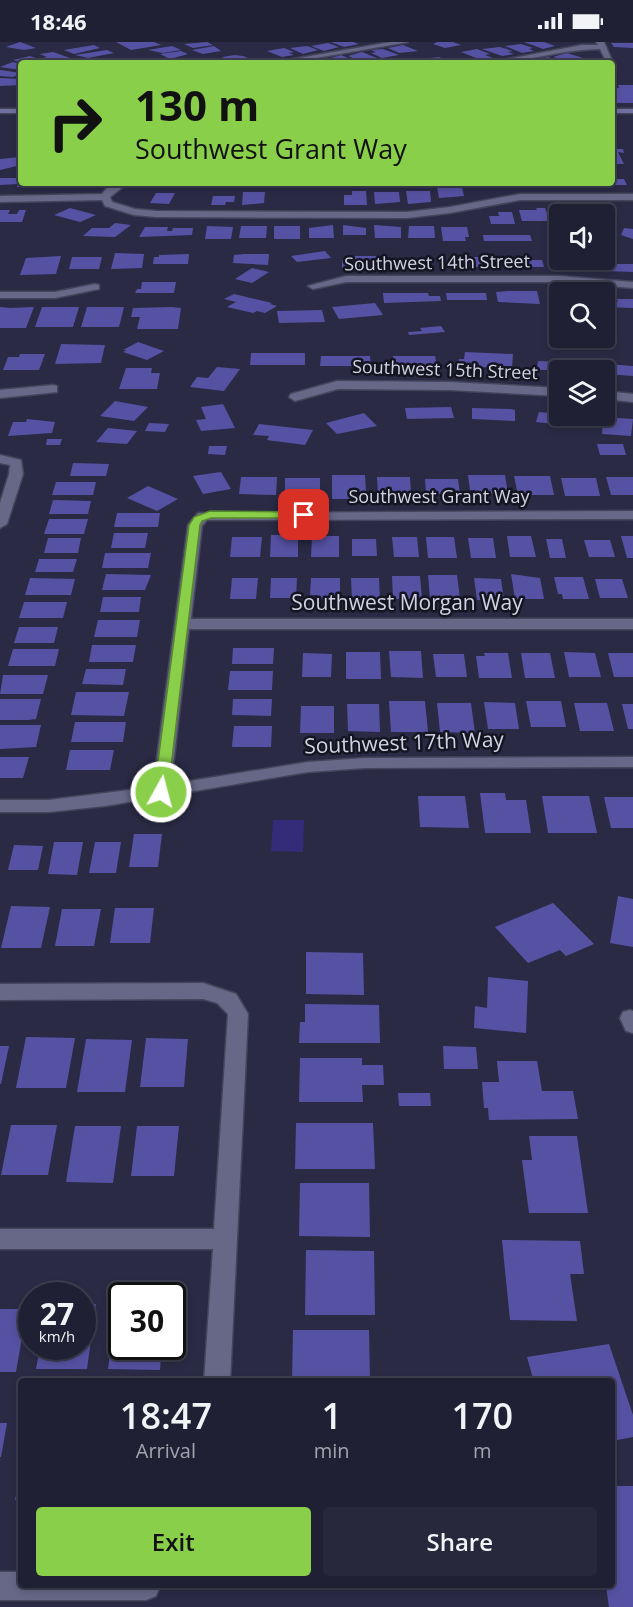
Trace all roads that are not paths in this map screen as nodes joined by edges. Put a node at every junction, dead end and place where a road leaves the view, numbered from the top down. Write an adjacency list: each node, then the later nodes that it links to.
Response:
1 (404, 42): 3 (street)
2 (601, 44): 4 (street); 5 (street)
3 (293, 60)
4 (508, 60)
5 (610, 60)
6 (18, 111): 9 (street)
7 (615, 111): 8 (street)
8 (633, 111)
9 (1, 113)
10 (119, 186): 12 (street)
11 (633, 196): 15 (street)
12 (105, 197): 13 (street); 15 (street)
13 (0, 199)
14 (303, 200): 15 (street)
15 (303, 214)
16 (633, 285): 17 (street, Southwest 14th Street)
17 (313, 286)
18 (95, 287): 19 (street)
19 (0, 295)
20 (53, 390): 22 (street)
21 (549, 391): 24 (street, Southwest 15th Street)
22 (0, 394)
23 (615, 396): 25 (street)
24 (295, 397)
25 (633, 398)
26 (0, 459): 28 (street)
27 (633, 515): 29 (street, Southwest Grant Way)
28 (0, 524)
29 (181, 624): 30 (street, Southwest Morgan Way); 32 (street)
30 (633, 624)
31 (633, 762): 32 (street, Southwest 17th Way)
32 (161, 792): 33 (street, Southwest 17th Way)
33 (0, 806)
34 (0, 992): 36 (street)
35 (0, 1239): 36 (street)
36 (225, 1239): 37 (street)
37 (218, 1378)
38 (0, 1586): 39 (street)
39 (18, 1586)

